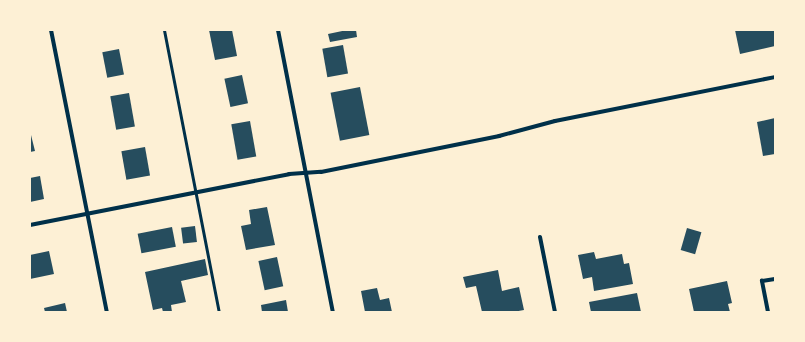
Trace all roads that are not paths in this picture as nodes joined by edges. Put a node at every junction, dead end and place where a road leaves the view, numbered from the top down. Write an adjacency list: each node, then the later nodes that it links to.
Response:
1 (51, 30): 7 (street)
2 (164, 30): 6 (lane)
3 (278, 30): 5 (street)
4 (775, 77): 5 (street)
5 (305, 172): 6 (street); 13 (street)
6 (195, 193): 7 (street); 12 (lane)
7 (87, 214): 8 (street); 11 (street)
8 (30, 225)
9 (540, 238): 14 (street)
10 (775, 279): 15 (street)
11 (107, 312)
12 (220, 312)
13 (333, 312)
14 (555, 312)
15 (768, 312)

